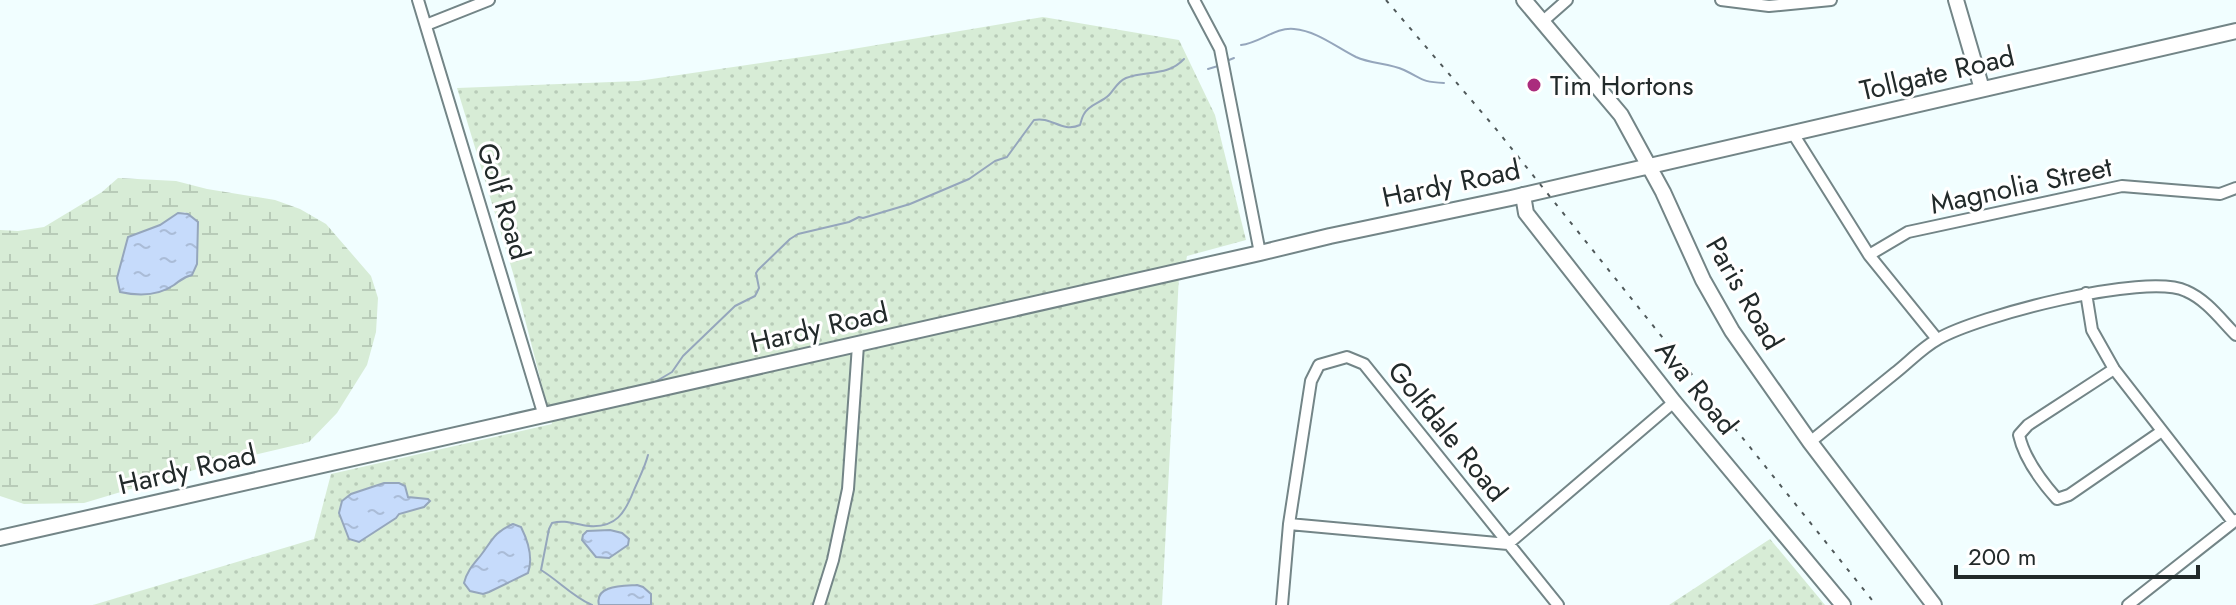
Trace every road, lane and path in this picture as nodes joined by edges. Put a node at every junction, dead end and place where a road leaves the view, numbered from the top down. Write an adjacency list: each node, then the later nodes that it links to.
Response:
1 (418, 0): 10 (street, Golf Road)
2 (489, 0): 10 (street)
3 (1194, 0): 17 (street)
4 (1524, 0): 9 (main road, Paris Road)
5 (1567, 0): 9 (street)
6 (1721, 0): 7 (street)
7 (1831, 0)
8 (1956, 0): 12 (main road)
9 (1542, 22): 14 (main road, Paris Road)
10 (426, 25): 25 (street, Golf Road)
11 (2236, 31): 12 (main road, Tollgate Road)
12 (1982, 89): 13 (main road, Tollgate Road)
13 (1792, 132): 14 (main road, Tollgate Road); 18 (street)
14 (1649, 165): 16 (main road, Hardy Road); 27 (main road, Paris Road)
15 (2236, 188): 18 (street, Magnolia Street)
16 (1523, 195): 17 (main road, Hardy Road); 24 (main road, Ava Road)
17 (1260, 253): 22 (main road, Hardy Road)
18 (1869, 255): 21 (street)
19 (2086, 293): 20 (street); 21 (street); 23 (street)
20 (2236, 335)
21 (1937, 339): 27 (street)
22 (858, 345): 25 (main road, Hardy Road); 32 (street)
23 (2114, 369): 26 (street); 26 (street)
24 (1674, 402): 31 (street); 35 (main road, Ava Road)
25 (544, 416): 30 (main road, Hardy Road)
26 (2162, 431): 28 (street)
27 (1810, 442): 36 (main road, Paris Road)
28 (2234, 521): 37 (street)
29 (1289, 524): 31 (street); 31 (street, Golfdale Road); 33 (street, Golfdale Road)
30 (0, 538)
31 (1508, 544): 34 (street, Golfdale Road)
32 (819, 605)
33 (1282, 605)
34 (1558, 605)
35 (1843, 605)
36 (1934, 605)
37 (2128, 605)

